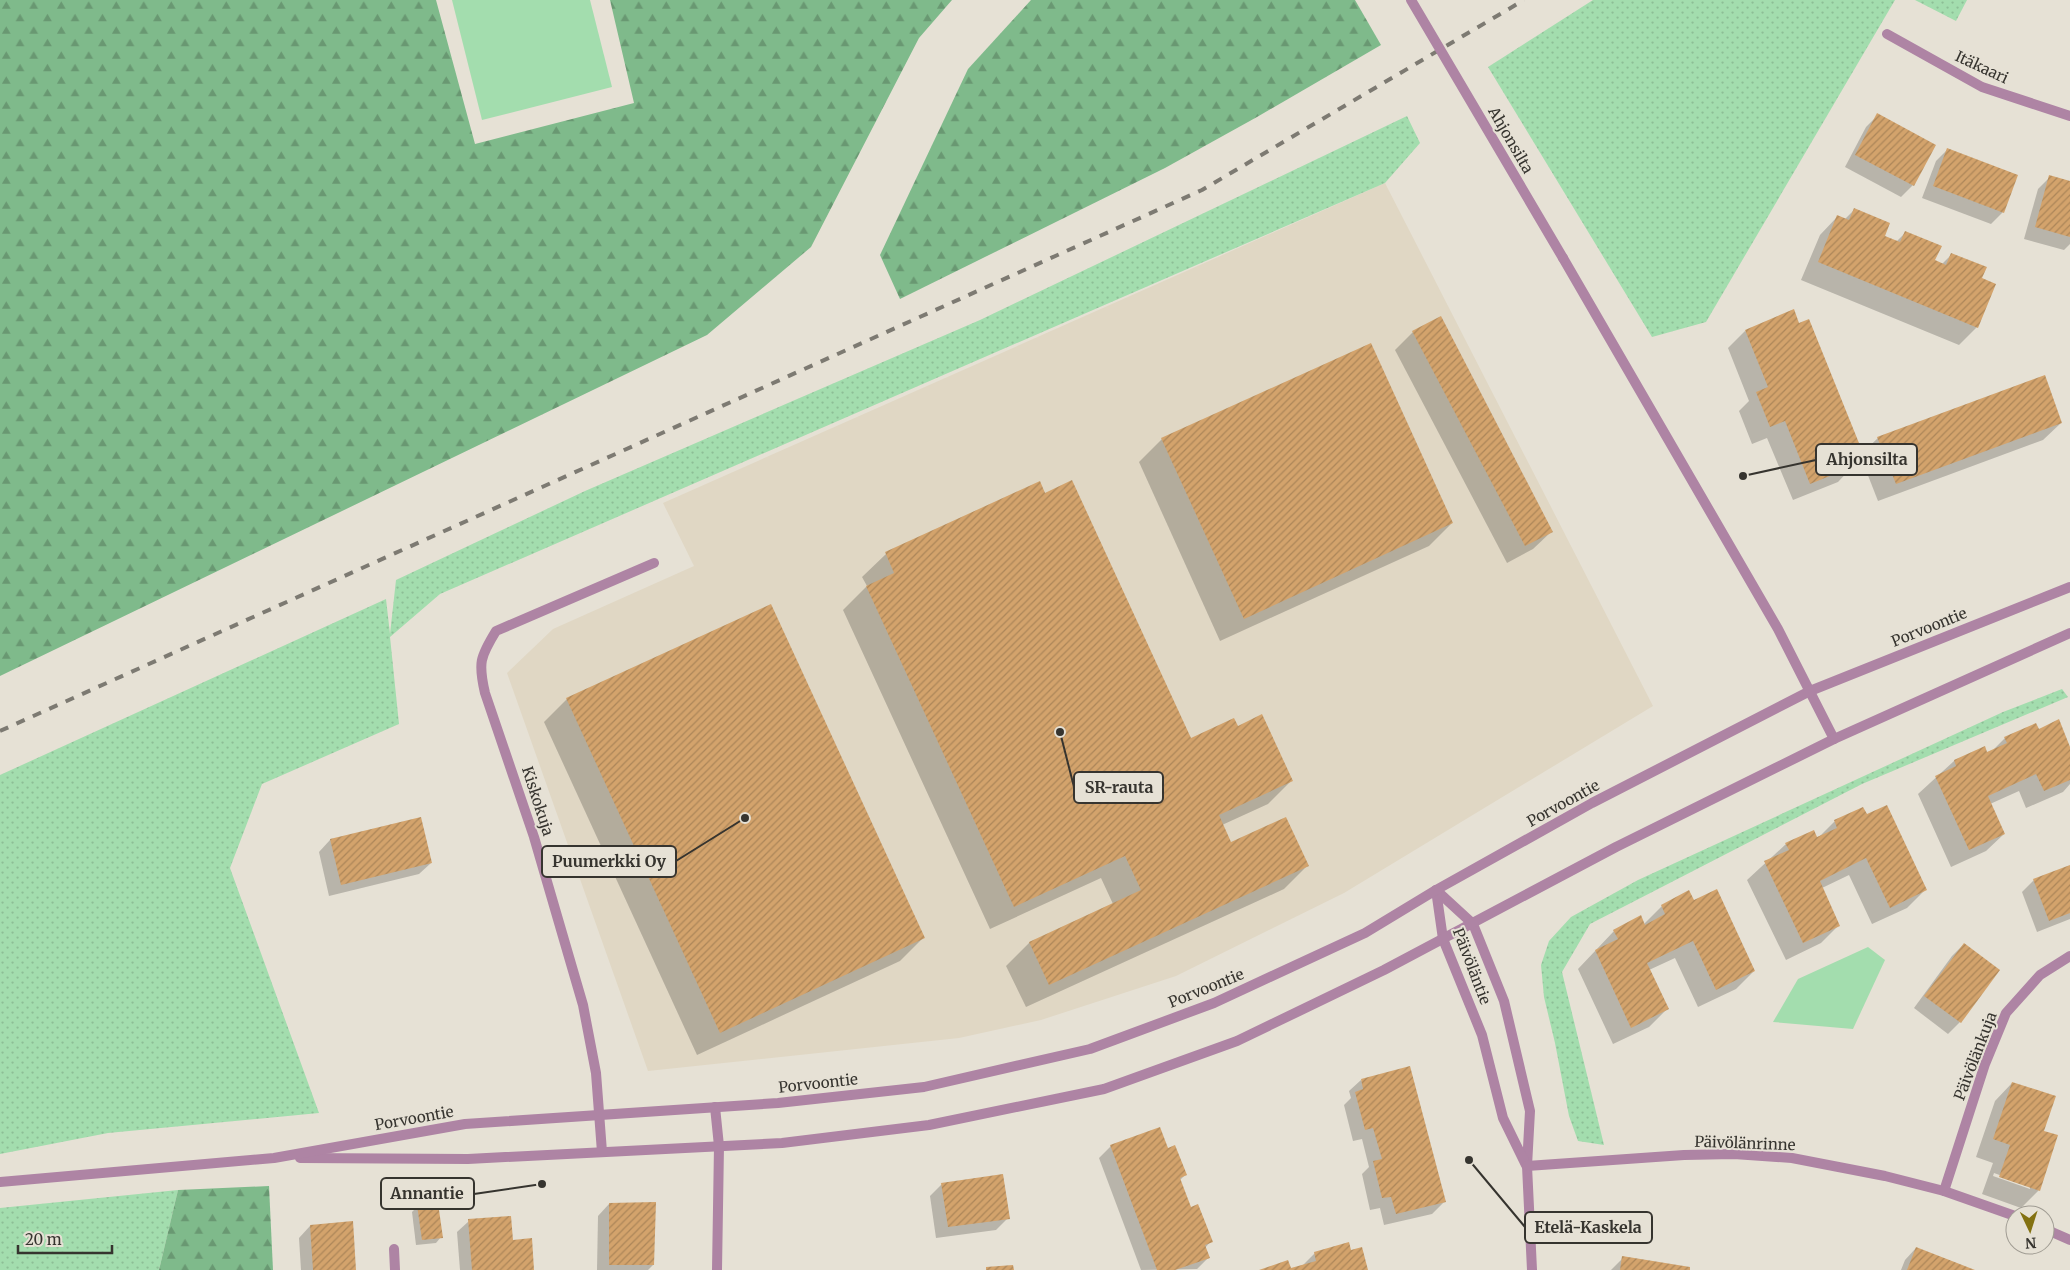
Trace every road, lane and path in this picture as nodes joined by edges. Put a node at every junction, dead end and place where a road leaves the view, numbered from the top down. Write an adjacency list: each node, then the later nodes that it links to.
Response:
1 (1411, 0): 7 (street, Ahjonsilta, bridge)
2 (1887, 34): 3 (street, Itäkaari)
3 (2070, 116)
4 (654, 563): 14 (street, Kiskokuja)
5 (2070, 587): 7 (street, Porvoontie)
6 (2070, 633): 8 (street, Porvoontie)
7 (1810, 691): 8 (street, Ahjonsilta); 9 (street, Porvoontie)
8 (1834, 739): 10 (street, Porvoontie)
9 (1436, 890): 10 (street, Päivöläntie); 11 (street, Päivöläntie); 13 (street, Porvoontie)
10 (1473, 924): 11 (street, Porvoontie); 18 (street, Päivöläntie)
11 (1443, 939): 15 (street, Porvoontie); 18 (street, Päivöläntie)
12 (2070, 956): 20 (street, Päivölänkuja)
13 (715, 1107): 14 (street, Porvoontie); 15 (street)
14 (599, 1115): 16 (street, Kiskokuja); 17 (street, Porvoontie)
15 (719, 1146): 16 (street, Porvoontie); 26 (street)
16 (602, 1152): 17 (street, Porvoontie)
17 (274, 1158): 19 (street, Porvoontie)
18 (1527, 1166): 20 (street, Päivölänrinne); 27 (street, Päivöläntie)
19 (0, 1182)
20 (1944, 1191): 21 (street, Päivölänrinne)
21 (2005, 1212)
22 (2055, 1233): 23 (street)
23 (2070, 1240)
24 (394, 1249): 25 (street)
25 (395, 1270)
26 (717, 1270)
27 (1532, 1270)

